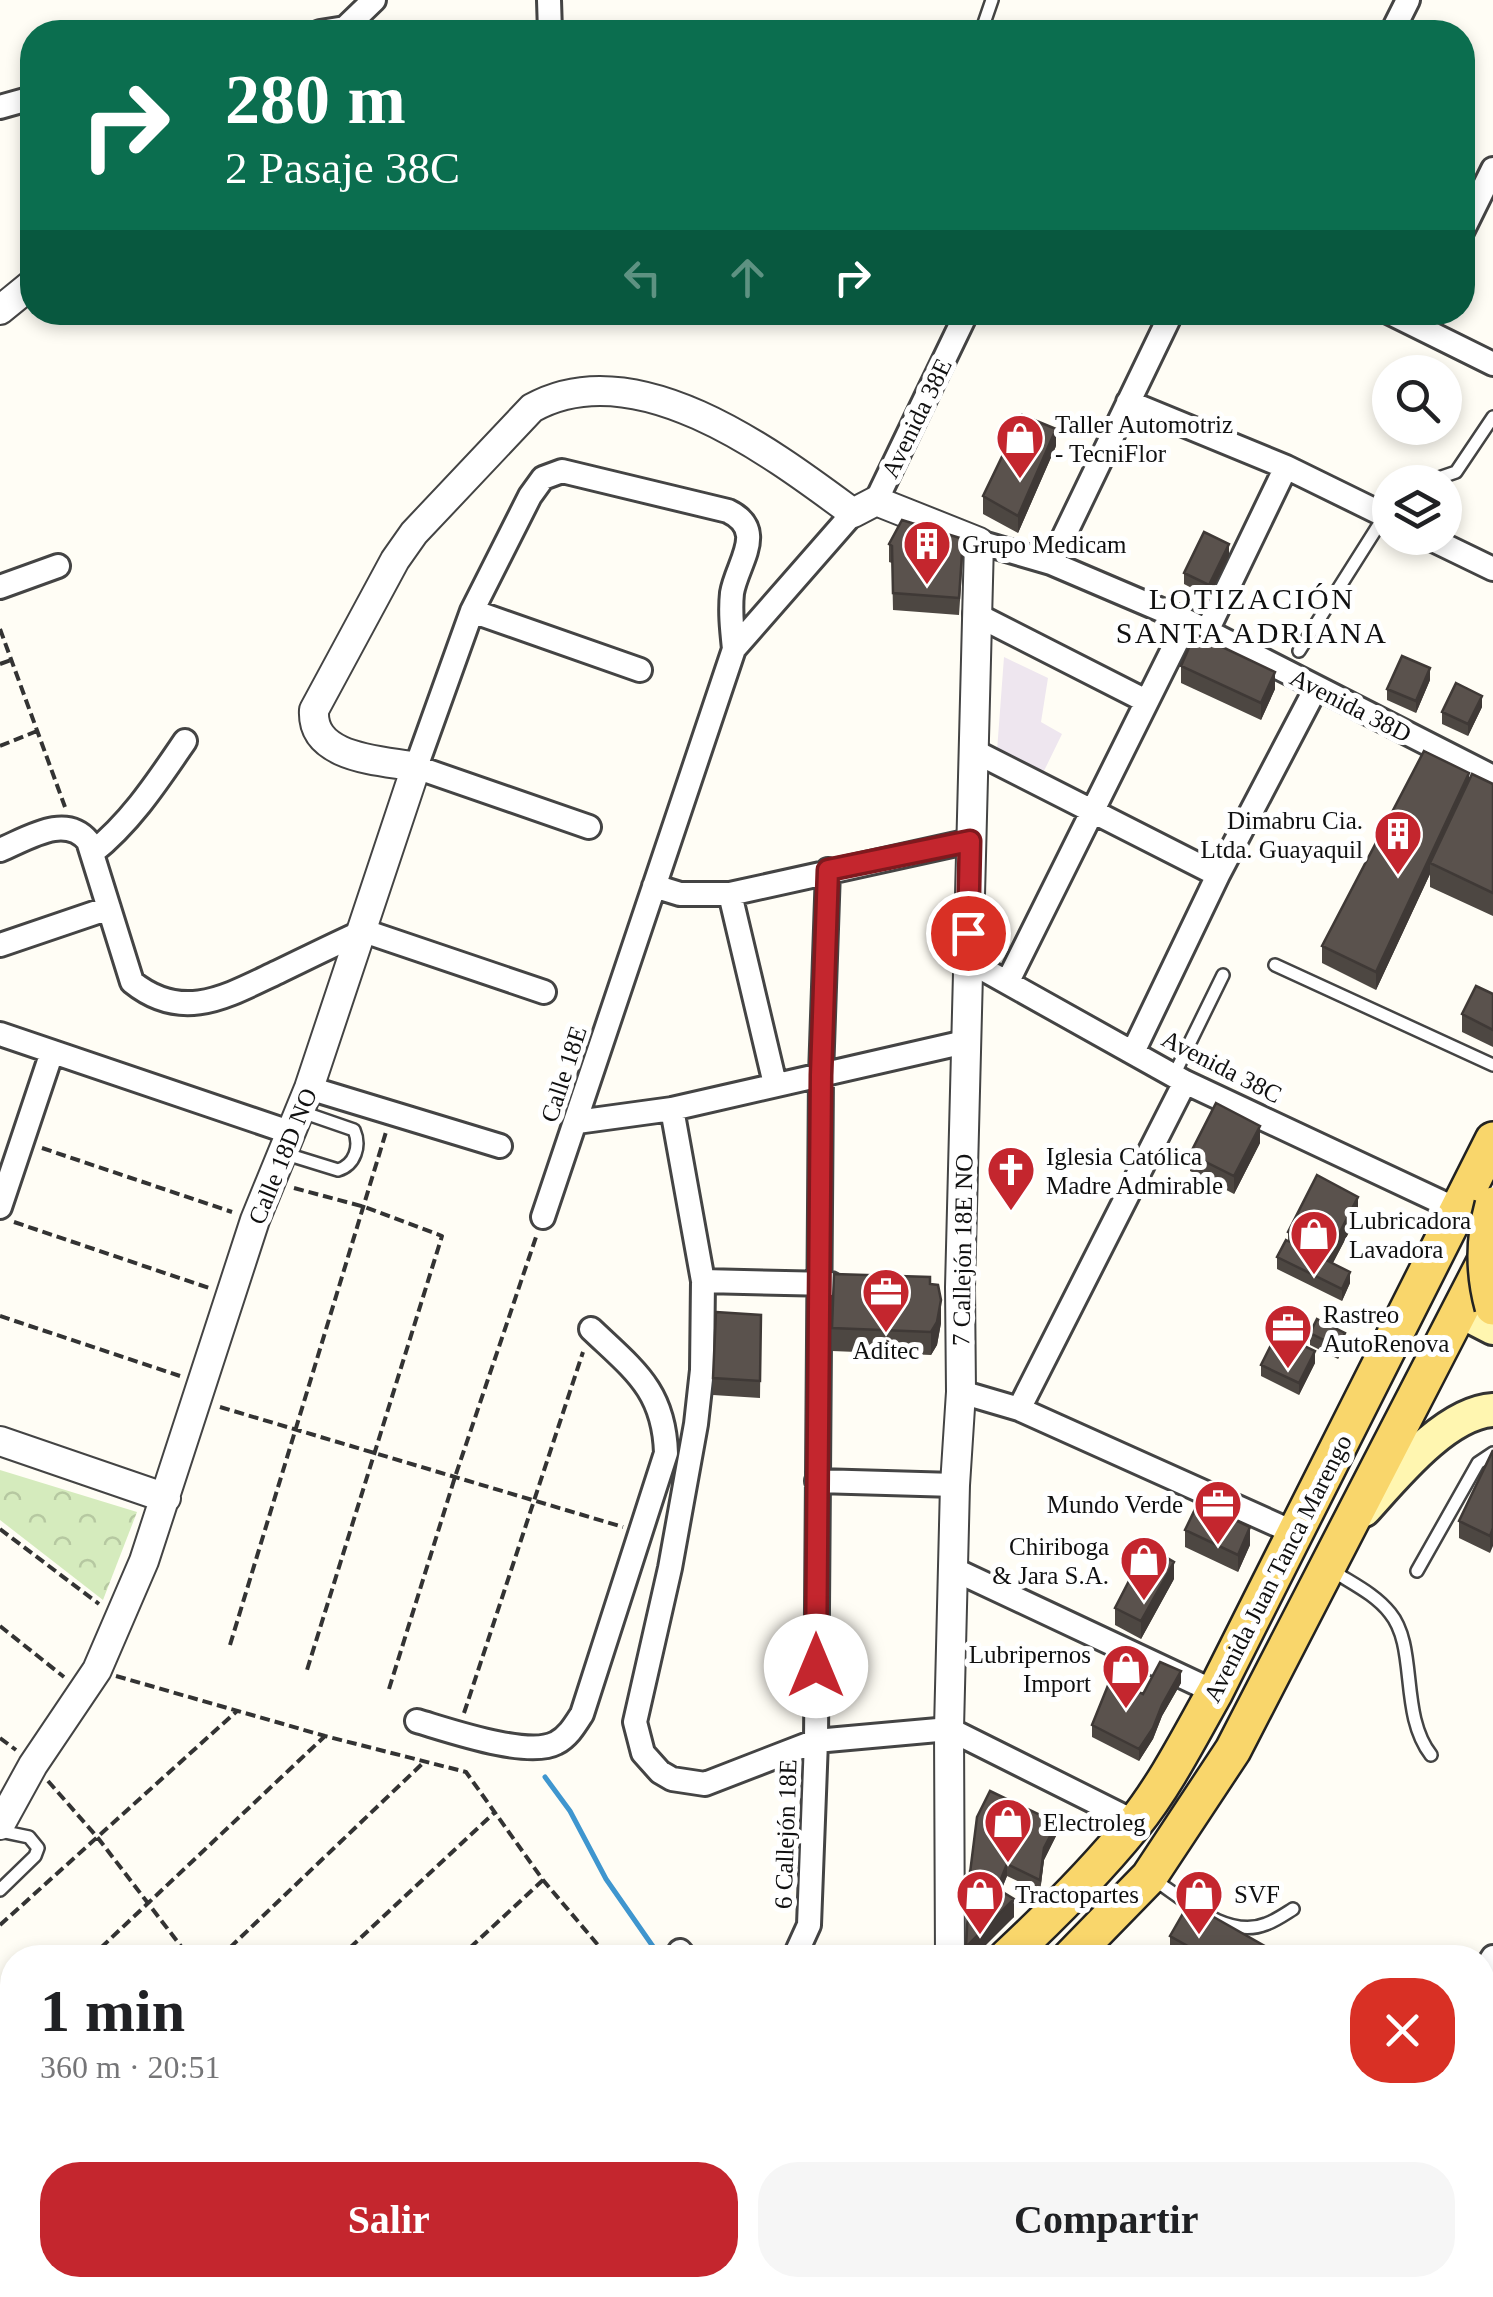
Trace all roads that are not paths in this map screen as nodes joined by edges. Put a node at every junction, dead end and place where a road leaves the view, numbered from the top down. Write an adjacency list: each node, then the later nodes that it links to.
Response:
1 (374, 0): 2 (street)
2 (353, 20)
3 (1493, 169): 4 (street)
4 (1475, 206)
5 (20, 294): 6 (street)
6 (0, 310)
7 (960, 325): 15 (street, Avenida 38E)
8 (1166, 325): 11 (street)
9 (1428, 325): 10 (street)
10 (1493, 364)
11 (1128, 402): 14 (street); 20 (street)
12 (1493, 417): 13 (lane)
13 (1461, 465)
14 (1286, 468): 16 (street); 26 (street)
15 (864, 507): 18 (street, Avenida 38D); 27 (street, Calle 18E); 34 (street, Avenida 38D)
16 (1372, 507)
17 (1372, 539): 28 (lane)
18 (980, 542): 20 (street, Avenida 38D); 25 (street, 7 Callejón 18E NO)
19 (1462, 554): 22 (street)
20 (1051, 564): 26 (street, Avenida 38D)
21 (58, 566): 23 (street)
22 (1493, 569)
23 (0, 586)
24 (472, 611): 27 (street, Calle 18D NO); 29 (street); 34 (street, Calle 18D NO)
25 (975, 614): 31 (street); 33 (street, 7 Callejón 18E NO)
26 (1197, 626): 30 (street, Avenida 38D); 31 (street)
27 (734, 649): 43 (street, Calle 18E)
28 (1300, 651)
29 (640, 670)
30 (1316, 688): 35 (street, Avenida 38D); 42 (street)
31 (1146, 701): 36 (street)
32 (185, 741): 40 (street)
33 (972, 750): 36 (street); 38 (street, 7 Callejón 18E NO)
34 (416, 767): 37 (street); 46 (street, Calle 18D NO)
35 (1493, 777)
36 (1094, 811): 42 (street); 51 (street)
37 (590, 827)
38 (970, 841): 41 (street); 48 (street, 7 Callejón 18E NO)
39 (0, 850): 40 (street)
40 (92, 853): 45 (street)
41 (828, 870): 44 (street); 58 (street, 6 Callejón 18E)
42 (1218, 875): 56 (street)
43 (654, 886): 44 (street); 63 (street, Calle 18E)
44 (730, 894): 60 (street)
45 (109, 908): 46 (street); 47 (street)
46 (364, 931): 52 (street); 62 (street, Calle 18D NO)
47 (0, 946)
48 (967, 960): 51 (street, Avenida 38C); 54 (street, 7 Callejón 18E NO)
49 (1275, 965): 57 (lane)
50 (1223, 974): 59 (lane)
51 (1008, 981): 56 (street, Avenida 38C)
52 (544, 992)
53 (0, 1034): 55 (street)
54 (965, 1042): 58 (street); 78 (street, 7 Callejón 18E NO)
55 (52, 1052): 62 (street); 67 (street)
56 (1133, 1052): 59 (street, Avenida 38C)
57 (1493, 1066)
58 (821, 1075): 60 (street); 72 (street, 6 Callejón 18E)
59 (1180, 1078): 68 (street, Avenida 38C); 79 (street)
60 (775, 1084): 61 (street)
61 (672, 1109): 63 (street); 71 (street)
62 (295, 1121): 62 (lane); 65 (street); 87 (street, Calle 18D NO)
63 (577, 1122): 69 (street, Calle 18E)
64 (1493, 1140): 68 (main road, Avenida Juan Tanca Marengo)
65 (500, 1146)
66 (1493, 1205): 74 (main road, bridge)
67 (0, 1206)
68 (1458, 1210): 77 (main road, Avenida Juan Tanca Marengo)
69 (543, 1217)
70 (1493, 1245): 74 (main road, Avenida Juan Tanca Marengo)
71 (703, 1281): 72 (street); 82 (street)
72 (820, 1284): 73 (street); 85 (street, 6 Callejón 18E)
73 (860, 1285)
74 (1476, 1309): 76 (main road); 77 (main road); 88 (main road, Avenida Juan Tanca Marengo)
75 (591, 1328): 81 (street)
76 (1493, 1328)
77 (1368, 1383): 89 (main road, Avenida Juan Tanca Marengo)
78 (961, 1392): 79 (street); 86 (street, 7 Callejón 18E NO)
79 (1020, 1409): 89 (street)
80 (1493, 1410): 88 (main road)
81 (665, 1424): 82 (street); 90 (street)
82 (696, 1424): 91 (street)
83 (0, 1442): 87 (street)
84 (1493, 1454): 94 (lane)
85 (817, 1481): 86 (street); 98 (street, 6 Callejón 18E)
86 (955, 1484): 93 (street, 7 Callejón 18E NO)
87 (166, 1498): 101 (street, Calle 18D NO)
88 (1351, 1524): 92 (main road, Avenida Juan Tanca Marengo)
89 (1295, 1533): 95 (main road, Avenida Juan Tanca Marengo)
90 (634, 1558): 91 (street); 96 (street)
91 (670, 1568): 98 (street)
92 (1329, 1569): 99 (lane); 102 (main road, Avenida Juan Tanca Marengo)
93 (954, 1570): 95 (street); 97 (street, 7 Callejón 18E NO)
94 (1417, 1570)
95 (1215, 1692): 100 (main road, Avenida Juan Tanca Marengo)
96 (417, 1722)
97 (949, 1729): 98 (street); 100 (street); 106 (street, 7 Callejón 18E NO)
98 (816, 1741): 105 (street, 6 Callejón 18E)
99 (1432, 1755)
100 (1135, 1822): 107 (main road, Avenida Juan Tanca Marengo)
101 (0, 1828): 103 (lane)
102 (1150, 1877): 104 (lane); 108 (main road, Avenida Juan Tanca Marengo)
103 (0, 1890)
104 (1294, 1909)
105 (800, 1945)
106 (950, 1945)
107 (1020, 1945)
108 (1095, 1945)

